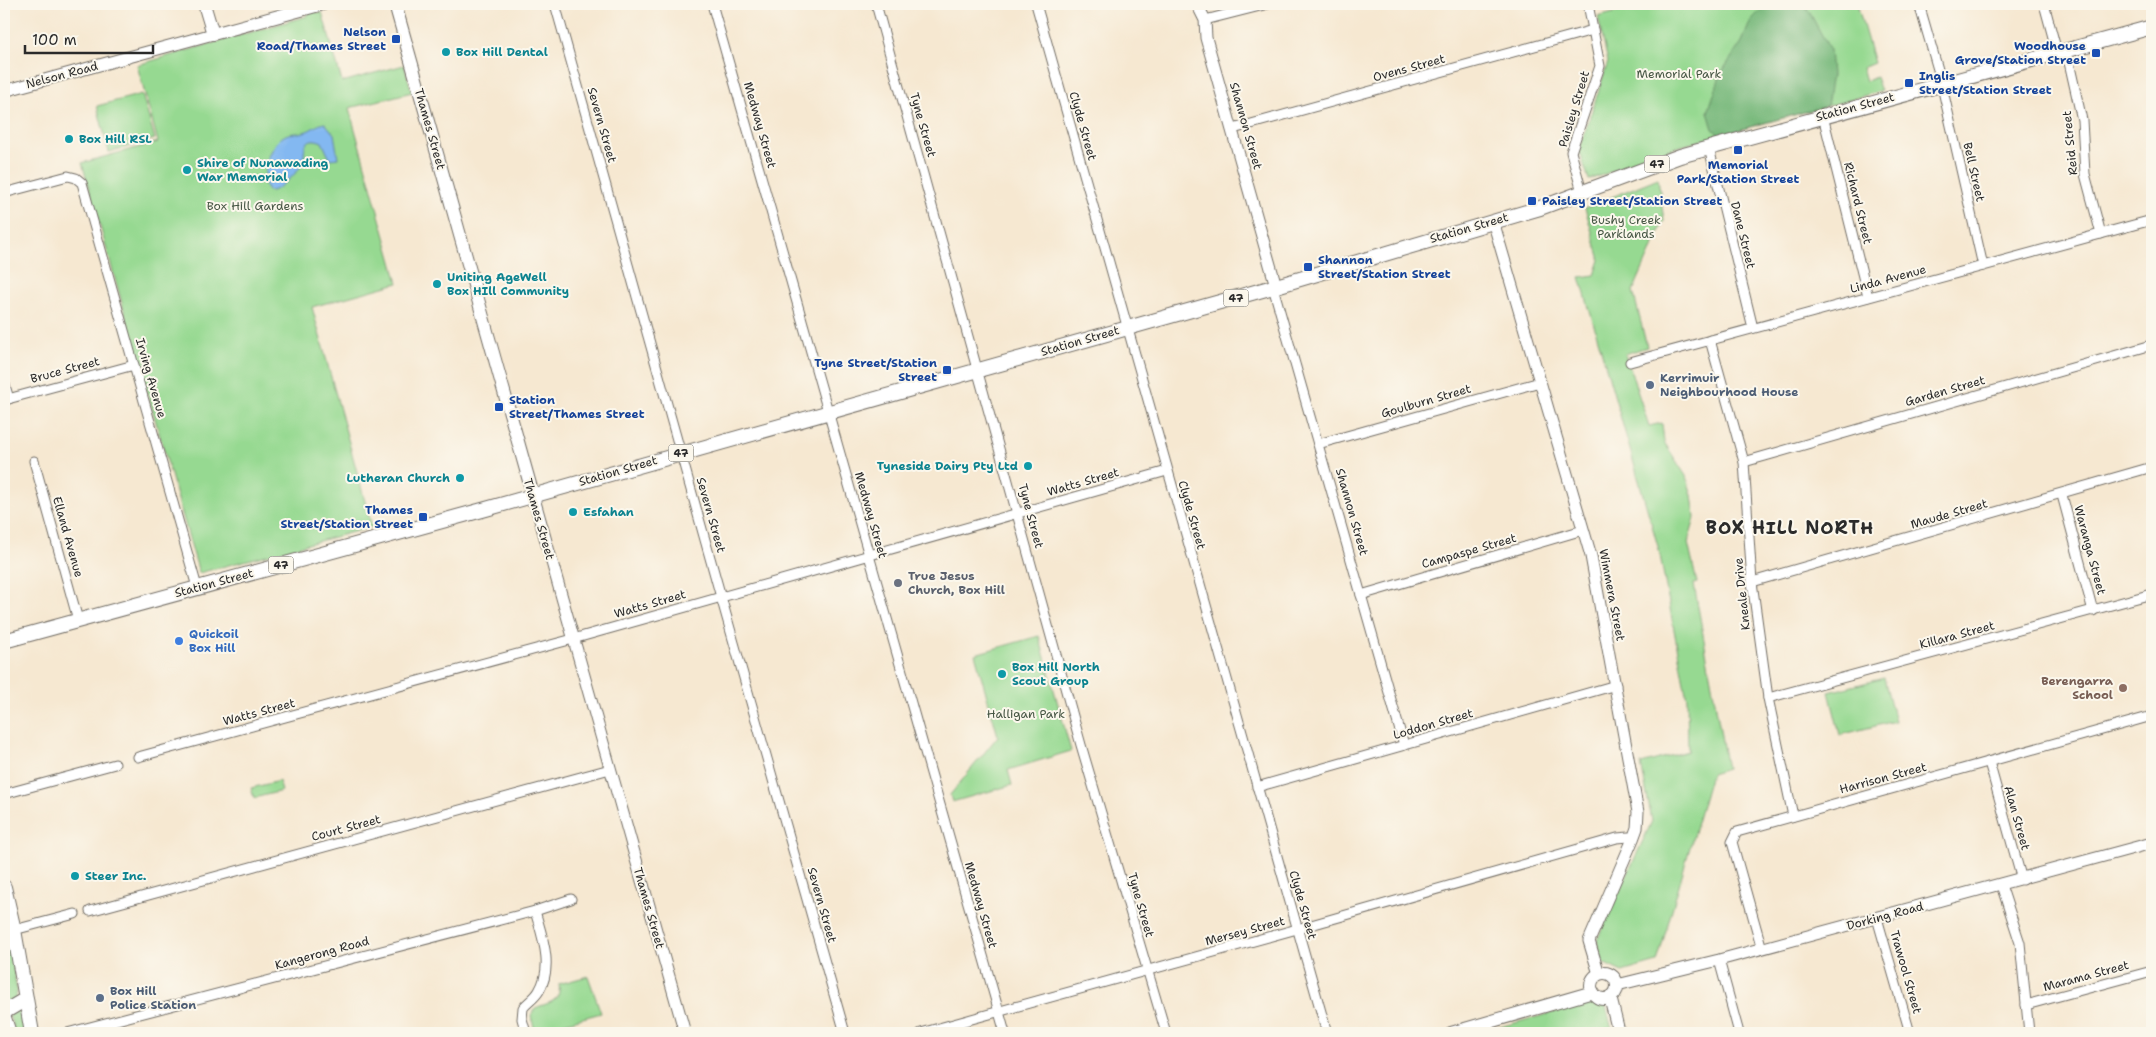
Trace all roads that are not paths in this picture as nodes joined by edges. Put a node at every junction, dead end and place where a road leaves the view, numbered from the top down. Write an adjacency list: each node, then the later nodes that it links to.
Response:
1 (204, 4): 16 (main road)
2 (323, 4): 16 (main road, Nelson Road)
3 (395, 4): 49 (main road, Thames Street)
4 (555, 4): 43 (street, Severn Street)
5 (712, 4): 41 (street, Medway Street)
6 (876, 4): 37 (street, Tyne Street)
7 (1036, 4): 31 (street, Clyde Street)
8 (1197, 4): 13 (street, Shannon Street)
9 (1268, 4): 13 (street)
10 (1588, 4): 15 (street, Paisley Street)
11 (1919, 4): 18 (street, Bell Street)
12 (2044, 4): 17 (street, Reid Street)
13 (1205, 20): 21 (street, Shannon Street)
14 (2152, 26): 17 (main road, Station Street / 47)
15 (1592, 30): 21 (street, Ovens Street); 23 (street, Paisley Street)
16 (213, 34): 19 (street, Nelson Road)
17 (2062, 50): 18 (main road, Station Street / 47); 27 (street, Reid Street)
18 (1941, 84): 20 (main road, Station Street / 47); 28 (street, Bell Street)
19 (4, 91)
20 (1823, 116): 22 (main road, Station Street / 47); 30 (street, Richard Street)
21 (1233, 129): 29 (street, Shannon Street)
22 (1708, 148): 23 (main road, Station Street / 47); 32 (street, Dane Street)
23 (1582, 192): 26 (main road, Station Street / 47)
24 (4, 193): 36 (street, Irving Avenue)
25 (2152, 220): 27 (street, Linda Avenue)
26 (1493, 221): 29 (main road, Station Street / 47); 39 (street, Wimmera Street)
27 (2100, 234): 28 (street, Linda Avenue)
28 (1983, 266): 30 (street, Linda Avenue)
29 (1275, 287): 31 (main road, Station Street / 47); 42 (street, Shannon Street)
30 (1868, 297): 32 (street, Linda Avenue)
31 (1126, 328): 37 (main road, Station Street / 47); 47 (street, Clyde Street)
32 (1753, 328): 33 (street, Linda Avenue)
33 (1710, 340): 35 (street, Linda Avenue); 45 (street, Kneale Drive)
34 (2152, 345): 45 (street, Garden Street)
35 (1630, 362)
36 (134, 365): 40 (street, Bruce Street); 54 (street, Irving Avenue)
37 (979, 371): 41 (main road, Station Street / 47); 50 (street, Tyne Street)
38 (4, 382): 40 (street)
39 (1540, 382): 42 (street, Goulburn Street); 51 (street, Wimmera Street)
40 (6, 400)
41 (830, 412): 43 (main road, Station Street / 47); 52 (street, Medway Street)
42 (1318, 444): 56 (street, Shannon Street)
43 (681, 453): 49 (main road, Station Street / 47); 57 (street, Severn Street)
44 (34, 461): 59 (street, Elland Avenue)
45 (1744, 462): 53 (street, Kneale Drive)
46 (2152, 467): 48 (street, Maude Street)
47 (1167, 471): 50 (street, Watts Street); 70 (street, Clyde Street)
48 (2062, 494): 53 (street, Maude Street); 58 (street, Waranga Street)
49 (533, 495): 54 (main road, Station Street / 47); 60 (street, Thames Street)
50 (1018, 514): 52 (street, Watts Street); 87 (street, Tyne Street)
51 (1583, 530): 56 (street, Campaspe Street); 62 (street, Wimmera Street)
52 (870, 556): 57 (street, Watts Street); 96 (street, Medway Street)
53 (1752, 582): 63 (street, Kneale Drive)
54 (197, 587): 59 (main road, Station Street / 47)
55 (2152, 594): 58 (street, Killara Street)
56 (1361, 595): 65 (street, Shannon Street)
57 (721, 597): 60 (street, Watts Street); 104 (street, Severn Street)
58 (2094, 611): 63 (street, Killara Street)
59 (78, 620): 61 (main road, Station Street / 47)
60 (573, 639): 66 (street, Watts Street); 69 (street, Thames Street)
61 (4, 641)
62 (1616, 685): 65 (street, Loddon Street); 73 (street, Wimmera Street)
63 (1768, 698): 72 (street, Kneale Drive)
64 (2152, 716): 67 (street, Harrison Street)
65 (1404, 745): 70 (street, Loddon Street)
66 (138, 757)
67 (1989, 762): 72 (street, Harrison Street); 75 (street, Alan Street)
68 (115, 764): 71 (street)
69 (610, 769): 79 (street, Court Street); 103 (street, Thames Street)
70 (1258, 787): 83 (street, Clyde Street)
71 (4, 794)
72 (1793, 816): 85 (street, Harrison Street)
73 (1633, 839): 83 (street, Mersey Street); 89 (street, Wimmera Street)
74 (2152, 843): 75 (street, Dorking Road)
75 (2022, 880): 76 (street, Dorking Road)
76 (2001, 885): 82 (street, Dorking Road); 94 (street)
77 (4, 887): 84 (main road)
78 (571, 899): 80 (street, Kangerong Road)
79 (90, 911)
80 (535, 911): 98 (street, Kangerong Road); 102 (street)
81 (75, 914): 84 (street)
82 (1877, 918): 85 (street, Dorking Road); 112 (street, Trawool Street)
83 (1297, 929): 87 (street, Mersey Street); 108 (street, Clyde Street)
84 (14, 930): 93 (main road)
85 (1762, 949): 86 (street, Dorking Road)
86 (1719, 960): 90 (street, Dorking Road); 111 (street)
87 (1147, 971): 96 (street, Mersey Street); 107 (street, Tyne Street)
88 (2152, 971): 94 (street, Marama Street)
89 (1599, 974): 90 (main road); 91 (main road)
90 (1617, 985): 92 (main road)
91 (1593, 992): 92 (main road); 109 (main road)
92 (1610, 998): 110 (main road)
93 (26, 999): 95 (main road); 100 (main road)
94 (2026, 1005): 113 (street)
95 (4, 1012)
96 (999, 1012): 105 (street, Mersey Street); 106 (street, Medway Street)
97 (4, 1018): 99 (main road)
98 (77, 1032): 101 (street, Kangerong Road)
99 (9, 1033)
100 (32, 1033)
101 (67, 1033)
102 (526, 1033)
103 (685, 1033)
104 (845, 1033)
105 (921, 1033)
106 (1005, 1033)
107 (1166, 1033)
108 (1327, 1033)
109 (1451, 1033)
110 (1619, 1033)
111 (1740, 1033)
112 (1910, 1033)
113 (2029, 1033)

